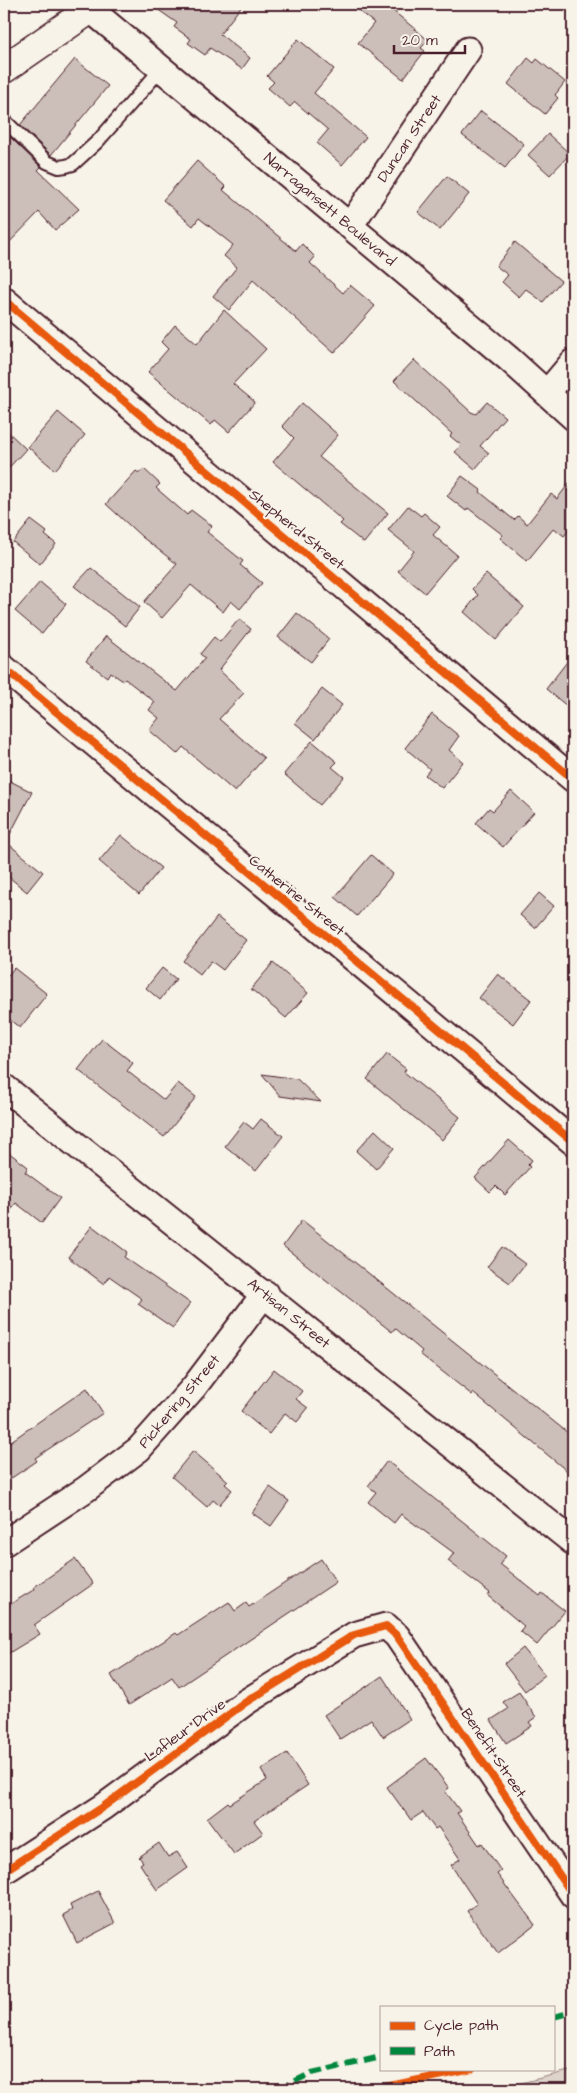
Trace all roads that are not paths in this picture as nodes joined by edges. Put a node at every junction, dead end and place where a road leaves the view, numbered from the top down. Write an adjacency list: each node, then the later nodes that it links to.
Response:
1 (91, 5): 3 (street, Narragansett Boulevard); 4 (main road)
2 (468, 50): 6 (street, Duncan Street)
3 (162, 68): 5 (lane); 6 (street, Narragansett Boulevard)
4 (4, 69)
5 (4, 120)
6 (350, 226): 9 (street, Narragansett Boulevard)
7 (4, 300): 12 (street, Shepherd Street)
8 (573, 362): 9 (street)
9 (546, 393): 10 (street, Narragansett Boulevard)
10 (573, 417)
11 (4, 668): 14 (street, Catherine Street)
12 (573, 778)
13 (4, 1087): 15 (street, Artisan Street)
14 (573, 1142)
15 (265, 1293): 16 (street, Artisan Street); 17 (street, Pickering Street)
16 (573, 1542)
17 (4, 1543)
18 (389, 1628): 19 (street, Lafleur Drive); 20 (street, Benefit Street)
19 (4, 1871)
20 (573, 1895)

